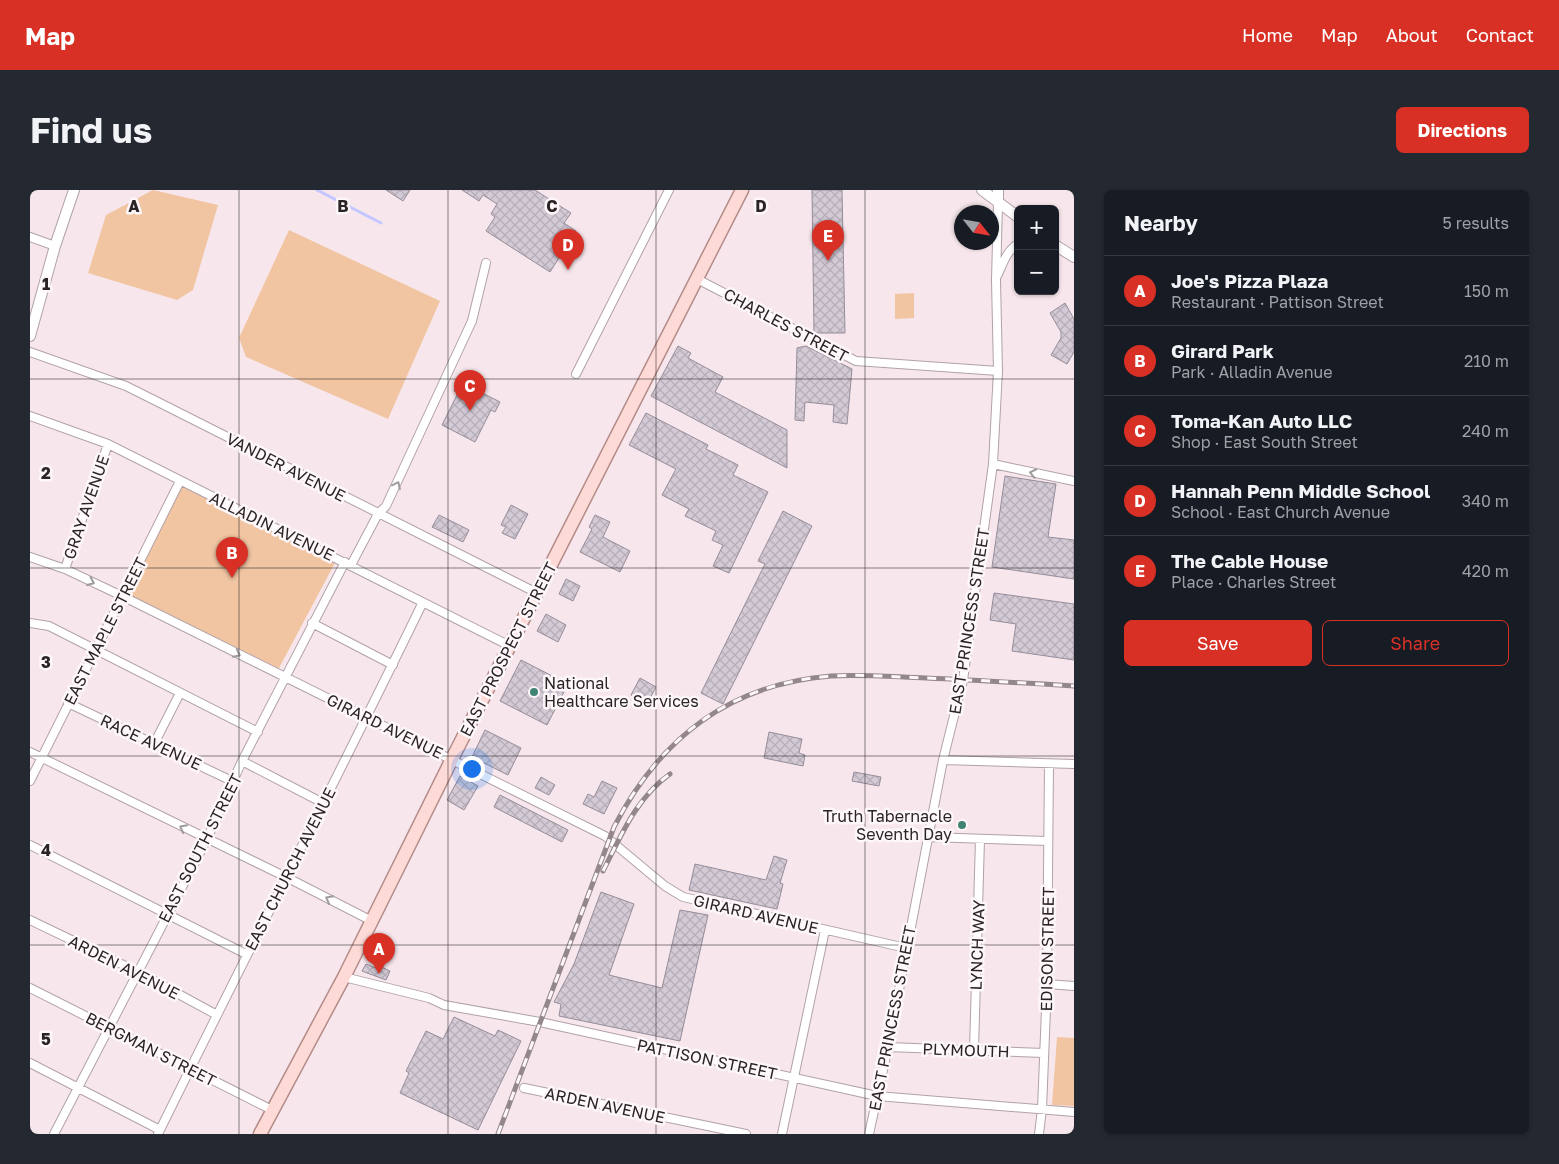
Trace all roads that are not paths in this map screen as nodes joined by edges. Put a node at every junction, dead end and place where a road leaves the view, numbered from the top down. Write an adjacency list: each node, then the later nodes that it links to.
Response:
1 (74, 190): 9 (street)
2 (669, 190): 19 (street)
3 (742, 190): 14 (main road, EAST PROSPECT STREET)
4 (982, 190): 6 (street)
5 (998, 190): 6 (street, EAST PRINCESS STREET)
6 (998, 202): 7 (street); 15 (street, EAST PRINCESS STREET)
7 (1014, 214)
8 (30, 237): 9 (street)
9 (55, 246): 16 (street)
10 (1014, 246): 15 (street)
11 (1059, 248): 12 (street)
12 (1074, 258)
13 (486, 263): 25 (street, EAST SOUTH STREET, one-way to 13)
14 (697, 279): 18 (street, CHARLES STREET); 29 (main road, EAST PROSPECT STREET)
15 (996, 280): 18 (street, EAST PRINCESS STREET)
16 (30, 336)
17 (30, 352): 25 (street, VANDER AVENUE)
18 (998, 371): 22 (street, EAST PRINCESS STREET)
19 (576, 374)
20 (30, 416): 21 (street, ALLADIN AVENUE)
21 (108, 444): 23 (street, ALLADIN AVENUE); 28 (street, GRAY AVENUE)
22 (992, 464): 24 (street, one-way to 22); 46 (street, EAST PRINCESS STREET)
23 (180, 480): 27 (street, ALLADIN AVENUE); 30 (street, EAST MAPLE STREET)
24 (1074, 481)
25 (378, 514): 27 (street, EAST SOUTH STREET); 29 (street, VANDER AVENUE)
26 (30, 557): 28 (street, GIRARD AVENUE)
27 (348, 564): 31 (street, ALLADIN AVENUE); 33 (street, EAST SOUTH STREET)
28 (65, 570): 30 (street, GIRARD AVENUE, one-way to 30)
29 (537, 593): 34 (main road, EAST PROSPECT STREET)
30 (122, 596): 35 (street, EAST MAPLE STREET); 37 (street, GIRARD AVENUE, one-way to 37)
31 (422, 604): 34 (street, ALLADIN AVENUE); 36 (street, EAST CHURCH AVENUE)
32 (30, 623): 35 (street)
33 (312, 623): 36 (street); 37 (street, EAST SOUTH STREET)
34 (510, 646): 45 (main road, EAST PROSPECT STREET)
35 (94, 649): 38 (street); 39 (street, EAST MAPLE STREET)
36 (392, 665): 40 (street, EAST CHURCH AVENUE)
37 (284, 678): 40 (street, GIRARD AVENUE); 41 (street, EAST SOUTH STREET)
38 (180, 693): 41 (street); 42 (street)
39 (68, 703): 42 (street, RACE AVENUE); 44 (street, EAST MAPLE STREET)
40 (368, 717): 45 (street, GIRARD AVENUE); 52 (street, EAST CHURCH AVENUE)
41 (258, 732): 47 (street, EAST SOUTH STREET)
42 (154, 744): 51 (street, RACE AVENUE)
43 (30, 752): 44 (street)
44 (41, 756): 50 (street, EAST MAPLE STREET); 54 (street, one-way to 44)
45 (452, 759): 61 (main road, EAST PROSPECT STREET); 62 (street, GIRARD AVENUE)
46 (944, 760): 48 (street); 53 (street, EAST PRINCESS STREET)
47 (242, 761): 51 (street, EAST SOUTH STREET); 52 (street)
48 (1049, 764): 49 (street); 56 (street, EDISON STREET)
49 (1074, 764)
50 (30, 781)
51 (234, 782): 54 (street, EAST SOUTH STREET)
52 (323, 803): 58 (street, EAST CHURCH AVENUE)
53 (929, 837): 55 (street); 63 (street, EAST PRINCESS STREET)
54 (207, 839): 58 (street); 59 (street, EAST SOUTH STREET)
55 (980, 839): 56 (street); 73 (street, LYNCH WAY)
56 (1048, 841): 67 (street, EDISON STREET)
57 (30, 845): 59 (street)
58 (286, 877): 61 (street, one-way to 58); 64 (street, EAST CHURCH AVENUE)
59 (166, 914): 64 (street); 65 (street, EAST SOUTH STREET)
60 (30, 920): 65 (street, ARDEN AVENUE)
61 (372, 922): 66 (main road, EAST PROSPECT STREET)
62 (826, 930): 63 (street, GIRARD AVENUE); 77 (street)
63 (906, 948): 72 (street, EAST PRINCESS STREET)
64 (246, 954): 70 (street, EAST CHURCH AVENUE)
65 (138, 972): 70 (street, ARDEN AVENUE); 71 (street, EAST SOUTH STREET)
66 (344, 977): 77 (street, PATTISON STREET); 82 (main road, EAST PROSPECT STREET)
67 (1047, 984): 68 (street); 74 (street, EDISON STREET)
68 (1074, 986)
69 (30, 988): 71 (street, BERGMAN STREET)
70 (216, 1015): 76 (street, EAST CHURCH AVENUE)
71 (111, 1028): 76 (street, BERGMAN STREET); 78 (street, EAST SOUTH STREET)
72 (888, 1047): 73 (street, PLYMOUTH); 80 (street, EAST PRINCESS STREET)
73 (974, 1050): 74 (street, PLYMOUTH)
74 (1044, 1053): 81 (street, EDISON STREET)
75 (30, 1063): 78 (street)
76 (191, 1069): 82 (street, BERGMAN STREET); 84 (street, EAST CHURCH AVENUE)
77 (793, 1078): 80 (street, PATTISON STREET); 88 (street)
78 (78, 1087): 84 (street); 85 (street, EAST SOUTH STREET)
79 (524, 1088): 87 (street, ARDEN AVENUE)
80 (877, 1096): 81 (street, PATTISON STREET); 89 (street, EAST PRINCESS STREET)
81 (1042, 1109): 83 (street, PATTISON STREET); 90 (street, EDISON STREET)
82 (272, 1110): 86 (main road, EAST PROSPECT STREET)
83 (1074, 1112)
84 (159, 1132)
85 (54, 1134)
86 (260, 1134)
87 (746, 1134)
88 (782, 1134)
89 (869, 1134)
90 (1039, 1134)

